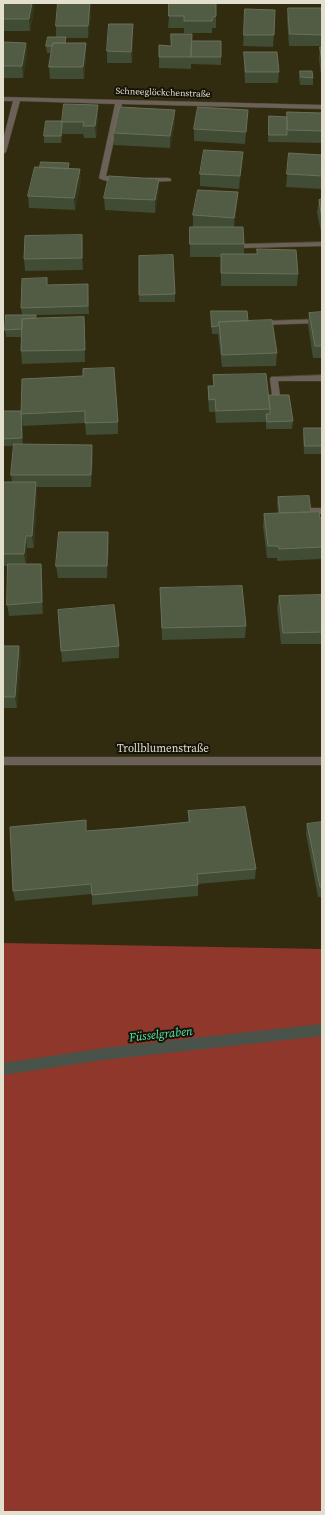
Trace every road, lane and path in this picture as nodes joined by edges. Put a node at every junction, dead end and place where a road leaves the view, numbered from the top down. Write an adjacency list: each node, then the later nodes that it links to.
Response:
1 (3, 99): 2 (street, Schneeglöckchenstraße)
2 (17, 99): 3 (street, Schneeglöckchenstraße); 5 (street)
3 (119, 101): 4 (street, Schneeglöckchenstraße); 6 (street)
4 (322, 107)
5 (3, 152)
6 (169, 180)
7 (322, 244): 8 (street)
8 (243, 246)
9 (322, 321): 10 (street)
10 (255, 324)
11 (322, 378): 12 (street)
12 (277, 403)
13 (309, 511): 14 (street)
14 (322, 511)
15 (322, 760): 16 (street, Trollblumenstraße)
16 (3, 761)

